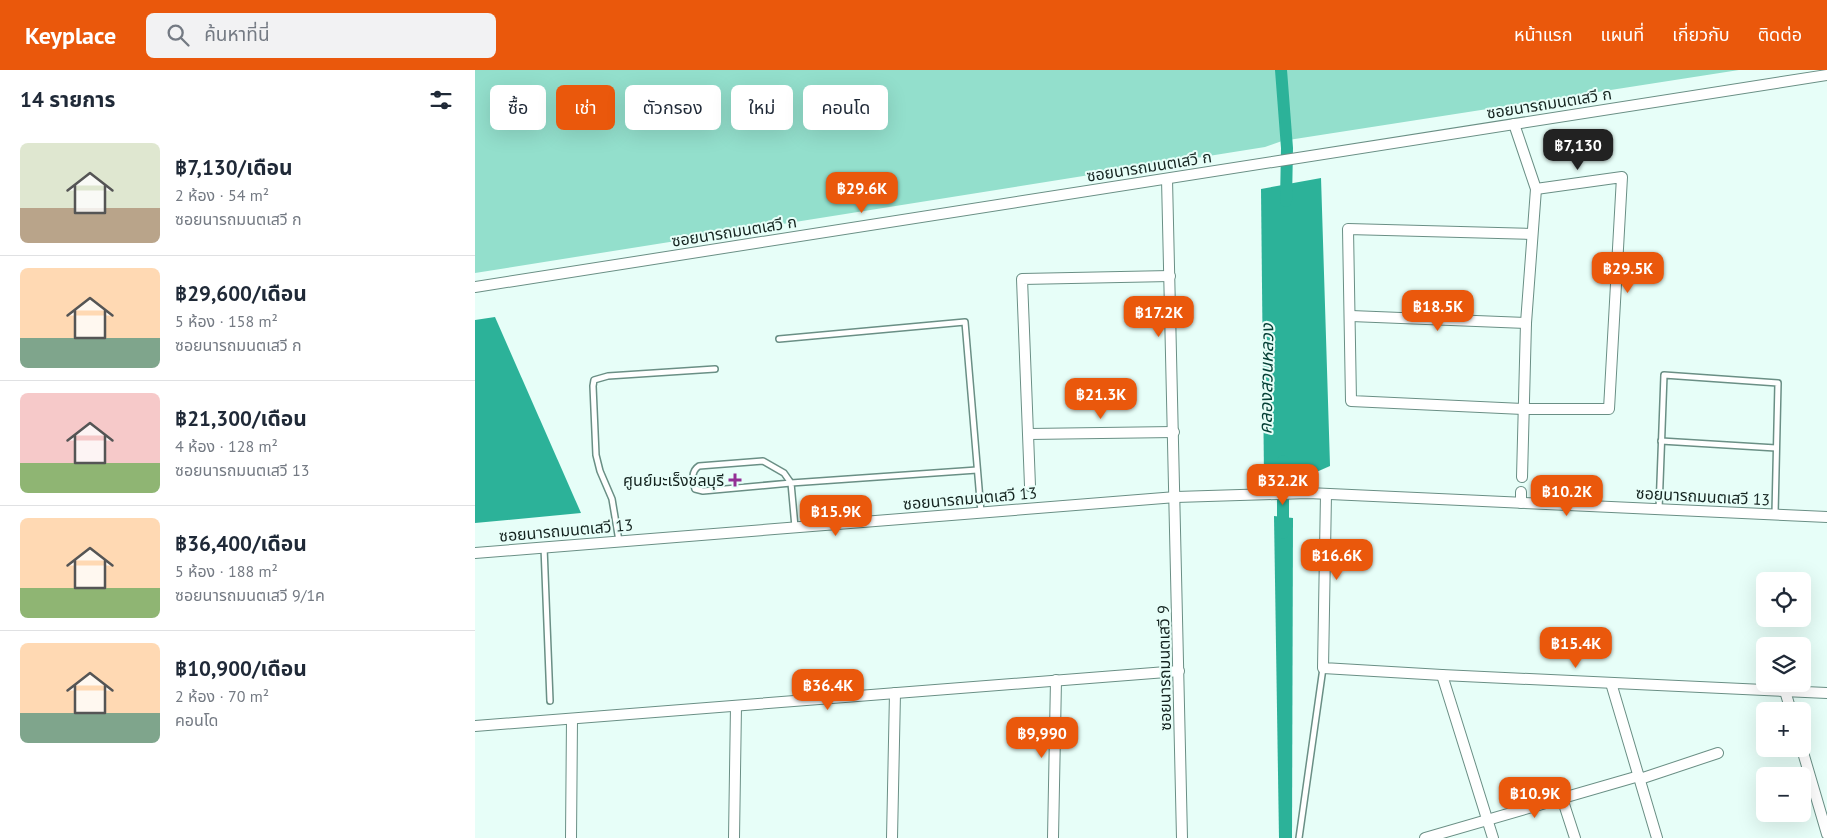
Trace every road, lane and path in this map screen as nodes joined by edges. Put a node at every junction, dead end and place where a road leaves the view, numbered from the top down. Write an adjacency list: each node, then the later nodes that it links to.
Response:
1 (1827, 75): 2 (street, ซอยนารถมนตเสวี ก)
2 (1514, 124): 3 (street, ซอยนารถมนตเสวี ก); 4 (street)
3 (1167, 178): 6 (street, ซอยนารถมนตเสวี 9); 7 (street, ซอยนารถมนตเสวี ก)
4 (1536, 189): 5 (street); 12 (street)
5 (1532, 234): 8 (street); 9 (street)
6 (1170, 276): 13 (street, ซอยนารถมนตเสวี 9); 14 (street)
7 (475, 287)
8 (1351, 316): 9 (street); 12 (street)
9 (1526, 323): 12 (street)
10 (779, 339): 17 (lane)
11 (715, 370): 28 (lane)
12 (1523, 409): 18 (street)
13 (1174, 432): 14 (street); 22 (street, ซอยนารถมนตเสวี 9)
14 (1029, 434): 20 (street)
15 (1661, 441): 16 (lane); 16 (lane); 23 (lane)
16 (1776, 448): 25 (lane)
17 (977, 470): 19 (lane); 24 (lane)
18 (1522, 477)
19 (791, 483): 19 (lane); 27 (lane)
20 (1030, 486)
21 (1326, 494): 22 (street, ซอยนารถมนตเสวี 13); 23 (street, ซอยนารถมนตเสวี 13); 31 (street)
22 (1176, 497): 24 (street, ซอยนารถมนตเสวี 13); 32 (street, ซอยนารถมนตเสวี 9)
23 (1659, 509): 25 (street, ซอยนารถมนตเสวี 13)
24 (981, 512): 27 (street, ซอยนารถมนตเสวี 13)
25 (1775, 514): 26 (street, ซอยนารถมนตเสวี 13)
26 (1827, 517)
27 (795, 528): 28 (street, ซอยนารถมนตเสวี 13)
28 (619, 541): 29 (street, ซอยนารถมนตเสวี 13)
29 (544, 547): 30 (street, ซอยนารถมนตเสวี 13); 40 (lane)
30 (475, 553)
31 (1323, 668): 33 (street); 55 (lane)
32 (1179, 671): 34 (street); 54 (street, ซอยนารถมนตเสวี 9)
33 (1442, 675): 35 (street); 48 (street)
34 (1056, 680): 38 (street); 53 (street)
35 (1611, 683): 36 (street); 46 (street)
36 (1756, 690)
37 (1806, 692): 39 (street)
38 (895, 693): 41 (street); 52 (street)
39 (1827, 693)
40 (550, 701)
41 (736, 706): 42 (street); 51 (street)
42 (572, 718): 43 (street); 50 (street)
43 (475, 726)
44 (1718, 753): 46 (street)
45 (1804, 757): 49 (street)
46 (1639, 777): 47 (street); 59 (street)
47 (1562, 798): 48 (street); 58 (street)
48 (1487, 820): 56 (street); 57 (street)
49 (1827, 834)
50 (571, 838)
51 (734, 838)
52 (892, 838)
53 (1053, 838)
54 (1182, 838)
55 (1299, 838)
56 (1425, 838)
57 (1493, 838)
58 (1575, 838)
59 (1657, 838)

